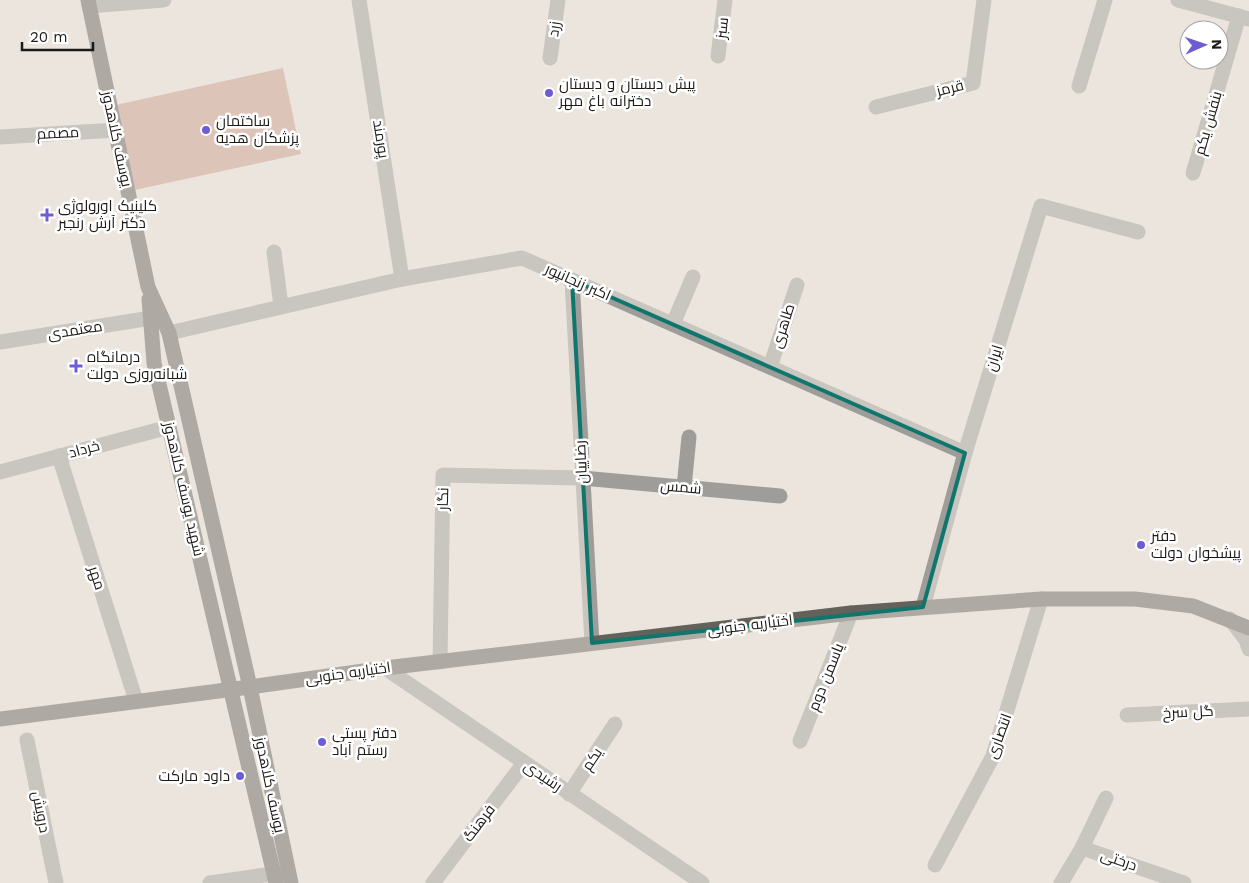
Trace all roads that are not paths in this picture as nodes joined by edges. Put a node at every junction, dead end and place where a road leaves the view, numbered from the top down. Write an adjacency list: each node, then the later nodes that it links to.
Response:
1 (164, 0): 8 (street)
2 (359, 0): 21 (street, پورمند)
3 (558, 0): 12 (street, زرد)
4 (725, 0): 11 (street, سبز)
5 (984, 0): 14 (street, قرمز)
6 (1105, 0): 13 (street)
7 (1178, 0): 9 (street)
8 (88, 3): 15 (main road, یوسف کلاهدوز)
9 (1205, 4): 10 (street)
10 (1244, 18): 17 (street, بنفش یکم)
11 (718, 56)
12 (550, 58)
13 (1079, 86)
14 (876, 107)
15 (116, 130): 16 (street, مصمم); 24 (main road, یوسف کلاهدوز)
16 (0, 137)
17 (1193, 172)
18 (1138, 232): 33 (street, ایران)
19 (274, 252): 25 (street)
20 (694, 277): 27 (street)
21 (402, 279): 22 (street, اکبر زنجانپور); 25 (street, اکبر زنجانپور)
22 (572, 280): 27 (street, اکبر زنجانپور); 36 (street, رضاییان)
23 (796, 285): 30 (street, طاهری)
24 (148, 287): 26 (main road, شهید یوسف کلاهدوز); 28 (main road, یوسف کلاهدوز)
25 (281, 306): 28 (street, اکبر زنجانپور)
26 (151, 318): 29 (street, معتمدی); 31 (main road, شهید یوسف کلاهدوز)
27 (673, 324): 30 (street, اکبر زنجانپور)
28 (169, 333): 48 (main road, شهید یوسف کلاهدوز)
29 (0, 342)
30 (770, 367): 33 (street, اکبر زنجانپور)
31 (169, 426): 34 (street, خرداد); 49 (main road, شهید یوسف کلاهدوز)
32 (689, 437): 37 (street)
33 (965, 453): 40 (street, ایران)
34 (59, 456): 35 (street, خرداد); 50 (street, مهر)
35 (0, 472)
36 (582, 478): 37 (street, شمس); 44 (street, رضاییان); 46 (street, نگار)
37 (684, 488): 38 (street, شمس)
38 (780, 496)
39 (1041, 598): 40 (main road, اختیاریه جنوبی); 42 (main road, اختیاریه جنوبی); 61 (street, انتصاری)
40 (923, 608): 41 (main road, اختیاریه جنوبی)
41 (851, 612): 44 (main road, اختیاریه جنوبی); 56 (street, یاسمن دوم)
42 (1230, 619): 43 (main road, اختیاریه جنوبی); 45 (street)
43 (1249, 628)
44 (592, 643): 46 (main road, اختیاریه جنوبی)
45 (1249, 649)
46 (440, 662): 47 (main road, اختیاریه جنوبی)
47 (385, 668): 48 (main road, اختیاریه جنوبی); 57 (street, رشیدی)
48 (250, 688): 49 (main road, اختیاریه جنوبی); 62 (main road, یوسف کلاهدوز)
49 (230, 690): 50 (main road); 62 (main road, یوسف کلاهدوز)
50 (136, 701): 53 (main road)
51 (1249, 709): 52 (street, گل سرخ)
52 (1127, 715)
53 (0, 719)
54 (615, 724): 58 (street, یکم)
55 (27, 740): 63 (street, درویش)
56 (800, 741)
57 (524, 763): 58 (street, رشیدی); 65 (street, فرهنگ)
58 (569, 794): 66 (street, رشیدی)
59 (1106, 798): 60 (street, درختی)
60 (1082, 848): 67 (street, درختی); 68 (street, درختی)
61 (935, 865)
62 (283, 878): 64 (street)
63 (56, 883)
64 (210, 883)
65 (433, 883)
66 (702, 883)
67 (1061, 883)
68 (1184, 883)

